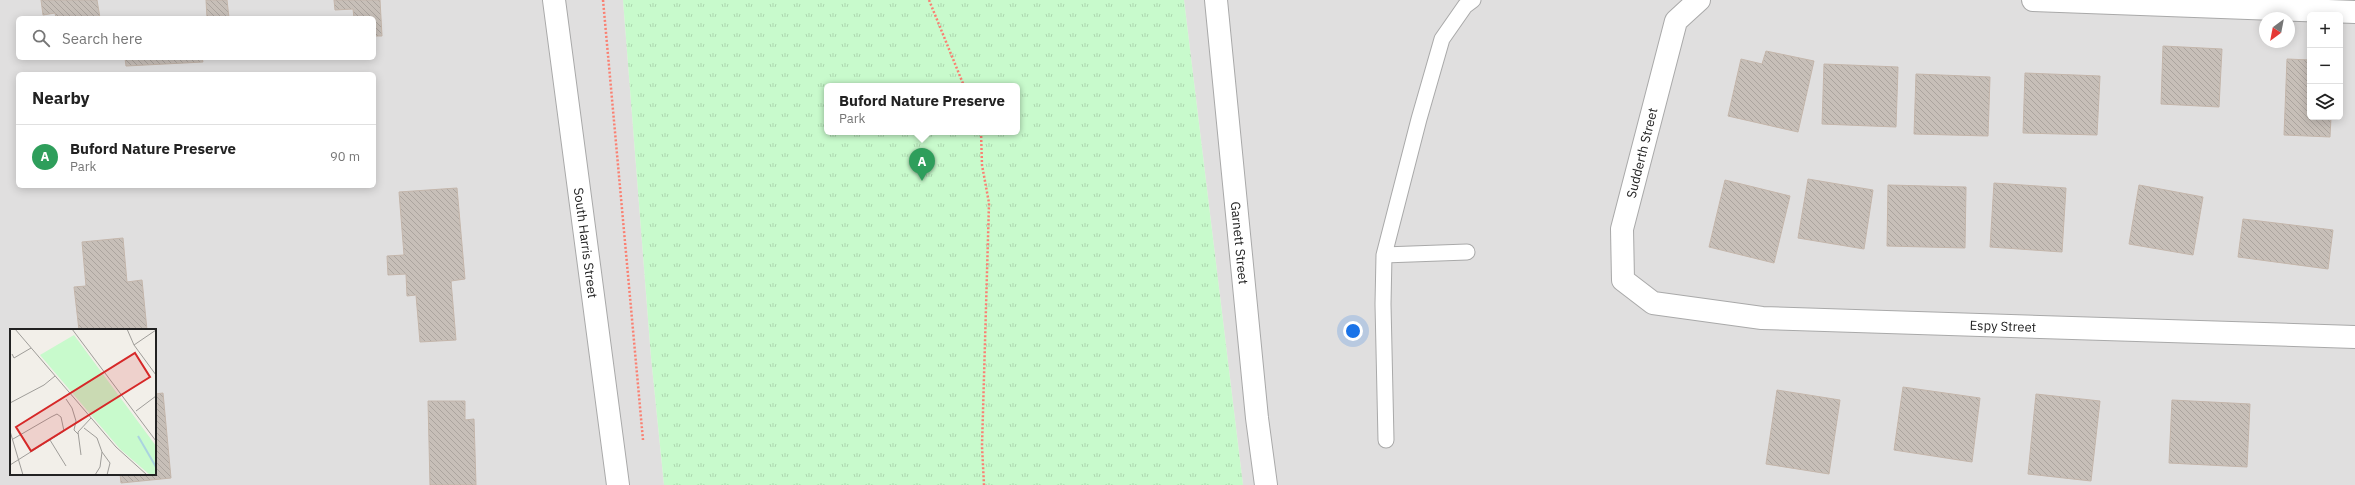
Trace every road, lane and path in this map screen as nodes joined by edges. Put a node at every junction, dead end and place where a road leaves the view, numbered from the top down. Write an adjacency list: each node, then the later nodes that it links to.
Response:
1 (554, 0): 17 (street, South Harris Street)
2 (603, 0): 16 (path)
3 (929, 0): 9 (path)
4 (1216, 0): 19 (street, Garnett Street)
5 (1473, 0): 12 (lane)
6 (1699, 0): 13 (street, Sudderth Street)
7 (2033, 0): 8 (street)
8 (2355, 12)
9 (963, 83)
10 (981, 135): 18 (path)
11 (1467, 252): 12 (lane)
12 (1384, 255): 15 (lane)
13 (1653, 303): 14 (street, Espy Street)
14 (2355, 337)
15 (1386, 440)
16 (643, 446)
17 (618, 485)
18 (984, 485)
19 (1266, 485)

